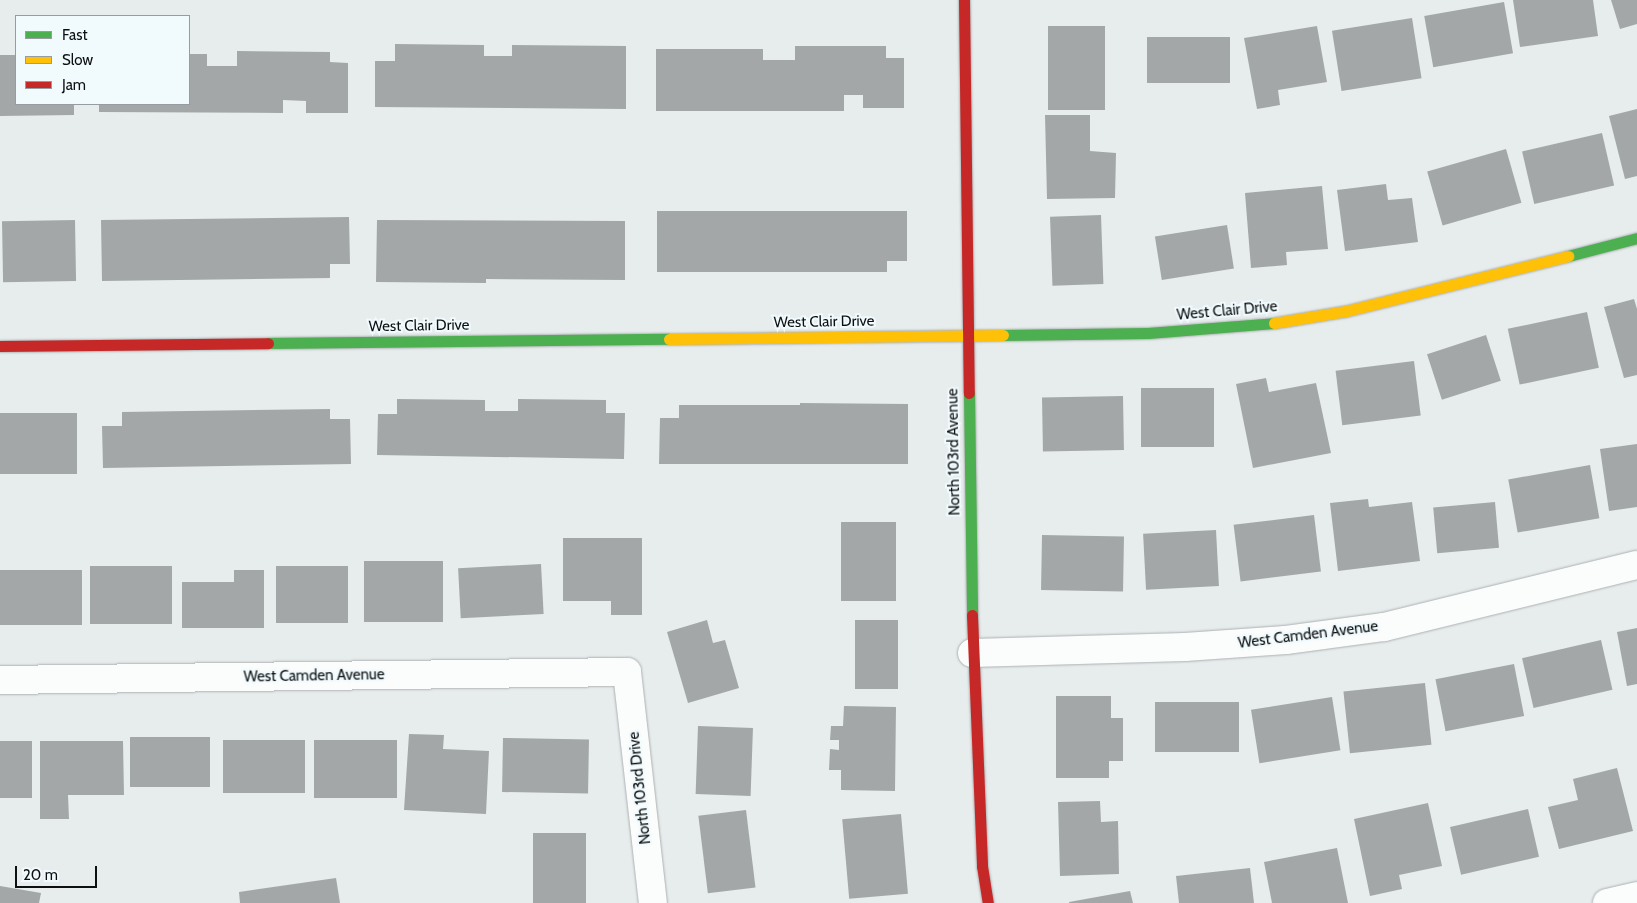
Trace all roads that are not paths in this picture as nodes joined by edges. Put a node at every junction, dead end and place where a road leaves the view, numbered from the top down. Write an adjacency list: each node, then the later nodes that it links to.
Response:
1 (964, 0): 3 (street, North 103rd Avenue)
2 (1637, 238): 3 (street, West Clair Drive)
3 (968, 335): 4 (street, West Clair Drive); 6 (street, North 103rd Avenue)
4 (0, 346)
5 (1637, 566): 6 (street, West Camden Avenue)
6 (972, 653): 11 (street, North 103rd Avenue)
7 (627, 672): 8 (street, West Camden Avenue); 10 (street, North 103rd Drive)
8 (0, 680)
9 (1637, 896): 12 (street)
10 (653, 903)
11 (988, 903)
12 (1608, 903)

